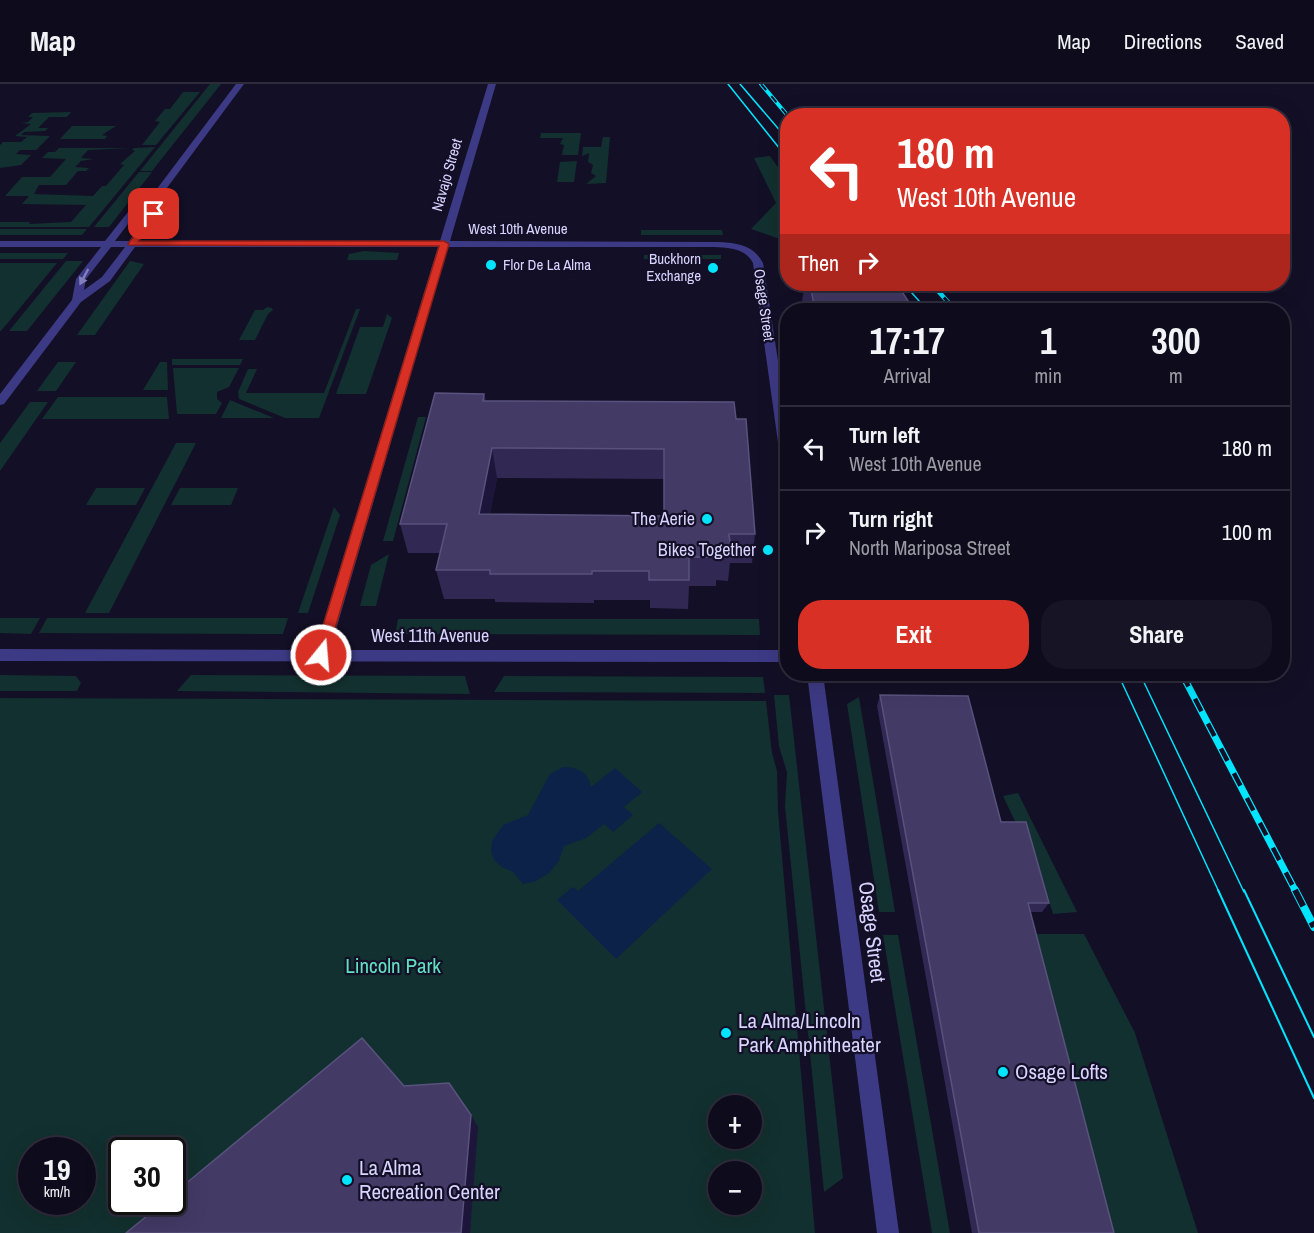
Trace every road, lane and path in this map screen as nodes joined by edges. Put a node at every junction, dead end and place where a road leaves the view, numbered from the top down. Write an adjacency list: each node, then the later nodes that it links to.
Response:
1 (240, 84): 3 (street)
2 (492, 84): 7 (street, Navajo Street)
3 (150, 204): 5 (street); 6 (street)
4 (0, 244): 5 (street, West 10th Avenue)
5 (108, 244): 6 (street, West 10th Avenue); 9 (street, one-way to 9)
6 (132, 244): 7 (street, West 10th Avenue); 9 (street)
7 (444, 244): 8 (street, West 10th Avenue); 13 (street, Navajo Street)
8 (747, 249): 11 (street, Osage Street)
9 (77, 300): 10 (street)
10 (0, 402)
11 (780, 414)
12 (0, 655): 13 (street, West 11th Avenue)
13 (321, 655): 14 (street, West 11th Avenue)
14 (780, 656)
15 (816, 681): 16 (street, Osage Street)
16 (888, 1233)

